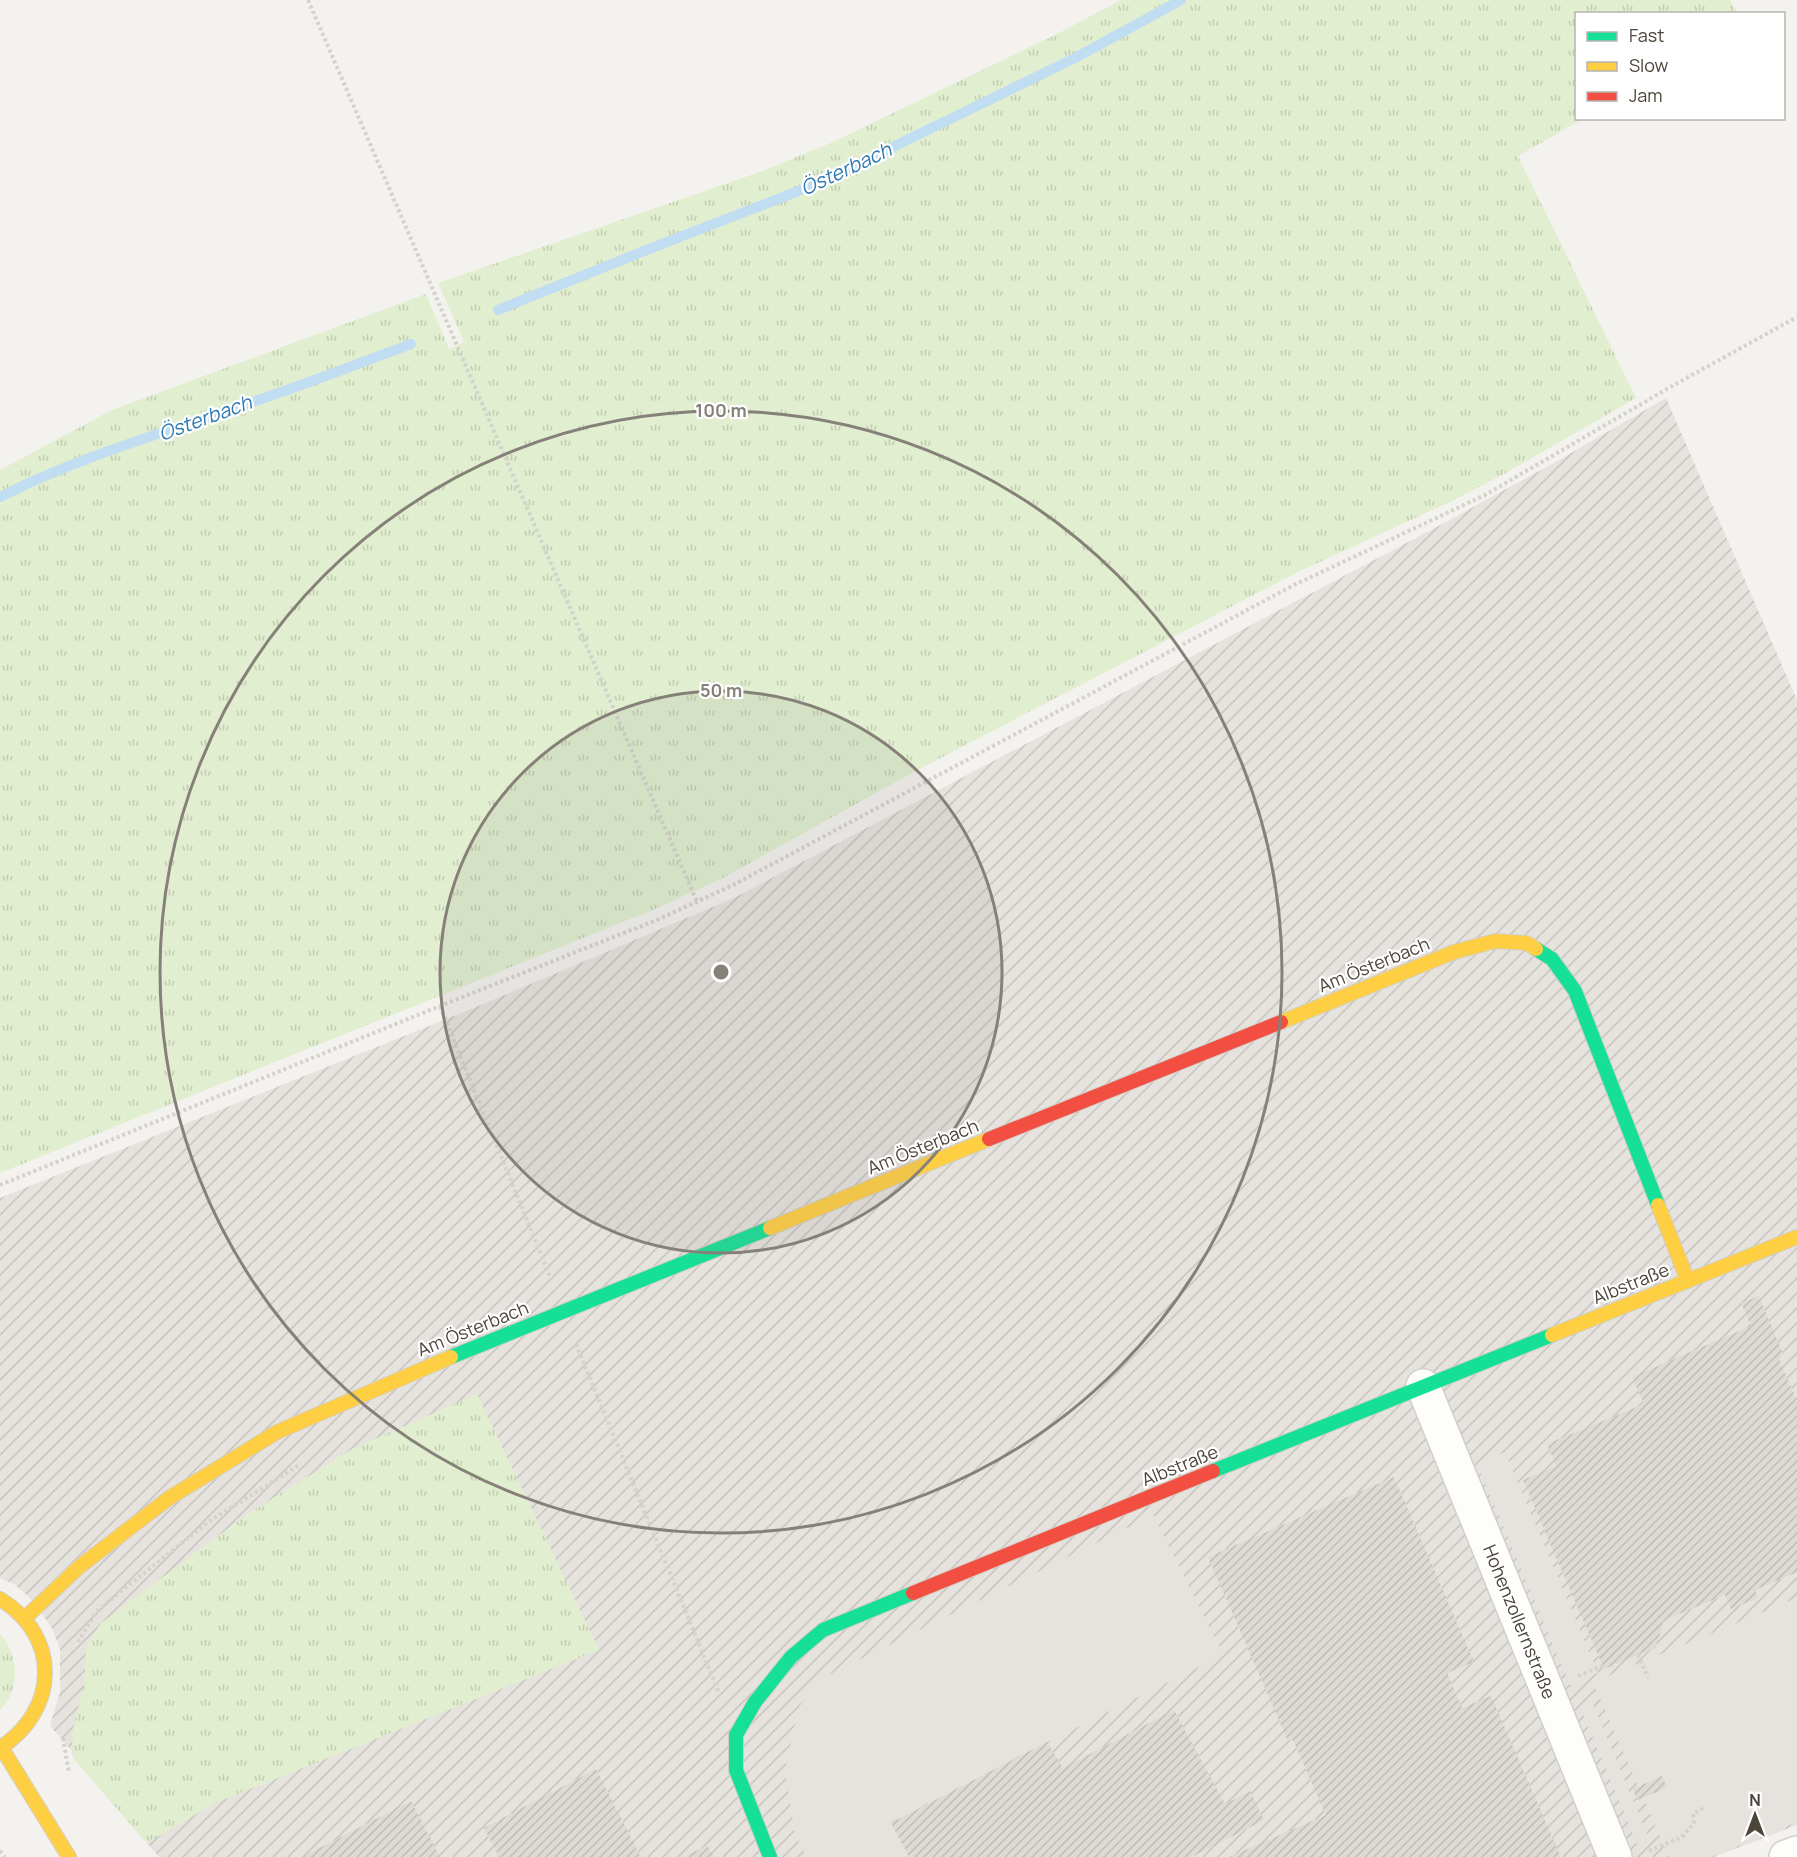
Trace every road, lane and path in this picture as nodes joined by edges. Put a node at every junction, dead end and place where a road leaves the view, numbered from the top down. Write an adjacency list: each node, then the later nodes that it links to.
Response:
1 (308, 0): 3 (path)
2 (1797, 317): 3 (path)
3 (697, 902): 4 (path)
4 (440, 1006): 5 (path); 8 (path)
5 (0, 1185)
6 (1797, 1238): 7 (street, Albstraße)
7 (1688, 1281): 8 (street, Am Österbach); 11 (street, Albstraße)
8 (564, 1312): 9 (path); 14 (street, Am Österbach)
9 (576, 1344): 10 (path); 19 (path)
10 (566, 1348)
11 (1423, 1386): 19 (street, Albstraße); 25 (street, Hohenzollernstraße)
12 (306, 1461): 15 (path)
13 (0, 1599): 14 (street)
14 (25, 1618): 20 (street)
15 (78, 1643)
16 (1638, 1655): 17 (path)
17 (1648, 1678)
18 (63, 1730): 21 (path)
19 (736, 1735): 28 (street, Albstraße)
20 (1, 1747): 27 (street)
21 (69, 1773)
22 (1705, 1807): 25 (path)
23 (0, 1851): 26 (path)
24 (1797, 1853): 29 (street)
25 (1630, 1855)
26 (5, 1857)
27 (69, 1857)
28 (770, 1857)
29 (1786, 1857)

